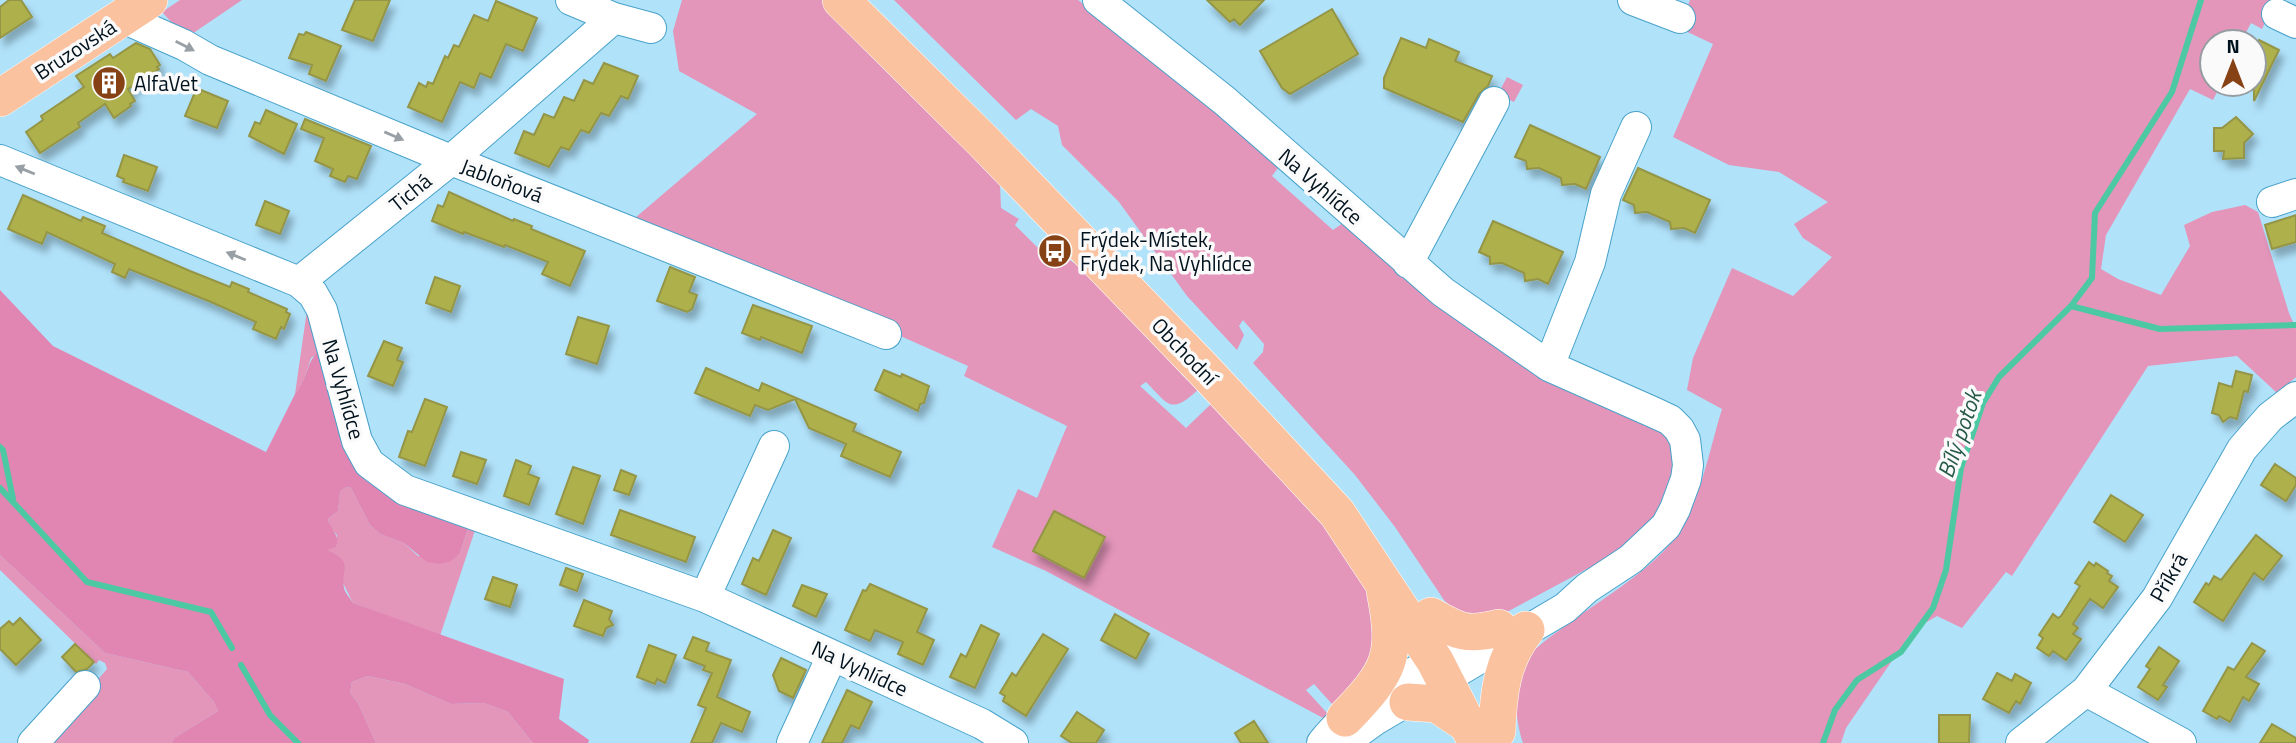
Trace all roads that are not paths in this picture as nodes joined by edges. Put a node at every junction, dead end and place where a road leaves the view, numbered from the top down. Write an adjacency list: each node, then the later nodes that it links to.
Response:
1 (571, 0): 7 (street)
2 (841, 0): 21 (main road, Obchodní)
3 (867, 0): 23 (main road, Obchodní)
4 (1098, 0): 15 (street, Na Vyhlídce)
5 (1633, 0): 8 (street)
6 (136, 9): 10 (main road, Bruzovská); 14 (street, Jabloňová, one-way to 14)
7 (614, 18): 9 (street); 14 (street, Tichá)
8 (1680, 18)
9 (651, 28)
10 (0, 98)
11 (1494, 102): 15 (street)
12 (1636, 127): 18 (street)
13 (0, 160): 16 (street, Na Vyhlídce, one-way to 13)
14 (451, 160): 16 (street, Tichá); 17 (street, Jabloňová)
15 (1408, 263): 18 (street, Na Vyhlídce)
16 (299, 282): 22 (street, Na Vyhlídce)
17 (886, 334)
18 (1549, 366): 24 (street, Na Vyhlídce)
19 (2296, 397): 28 (street, Příkrá)
20 (774, 446): 22 (street)
21 (1383, 580): 26 (main road, Obchodní); 30 (main road)
22 (705, 597): 25 (street, Na Vyhlídce)
23 (1431, 616): 24 (main road); 26 (main road, Obchodní)
24 (1512, 629): 26 (street, Na Vyhlídce); 31 (main road)
25 (832, 656): 33 (street); 34 (street, Na Vyhlídce)
26 (1450, 665): 29 (street, Na Vyhlídce); 30 (street, Na Vyhlídce); 31 (main road, Obchodní)
27 (85, 686): 32 (street)
28 (2086, 691): 35 (street, Příkrá); 36 (street)
29 (1408, 702): 30 (street, Na Vyhlídce); 31 (main road)
30 (1337, 735)
31 (1486, 736)
32 (33, 743)
33 (792, 743)
34 (1013, 743)
35 (2021, 743)
36 (2181, 743)

